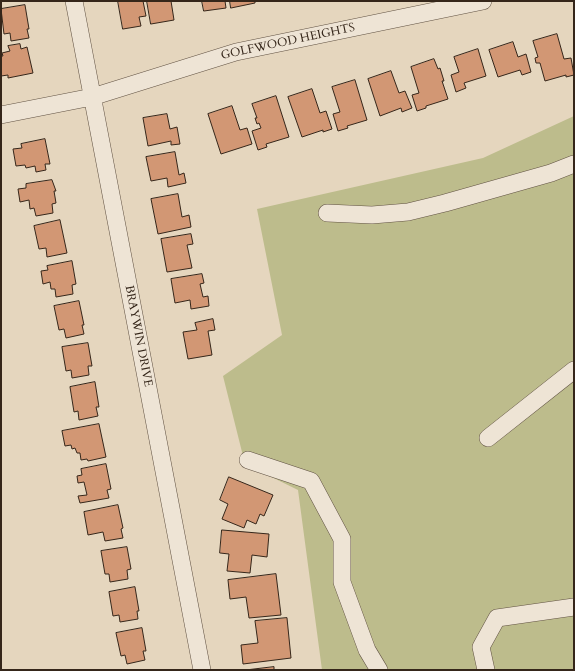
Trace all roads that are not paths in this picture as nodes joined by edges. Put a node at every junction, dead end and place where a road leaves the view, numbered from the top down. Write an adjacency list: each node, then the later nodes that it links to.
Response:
1 (74, 1): 4 (street, BRAYWIN DRIVE)
2 (483, 1): 3 (street, GOLFWOOD HEIGHTS)
3 (440, 6): 4 (street, GOLFWOOD HEIGHTS)
4 (92, 97): 5 (street, GOLFWOOD HEIGHTS); 12 (street, BRAYWIN DRIVE)
5 (1, 115)
6 (574, 164): 7 (street)
7 (327, 214)
8 (574, 370): 9 (street)
9 (488, 438)
10 (248, 460): 13 (street)
11 (574, 606): 14 (street)
12 (202, 670)
13 (379, 670)
14 (486, 670)

